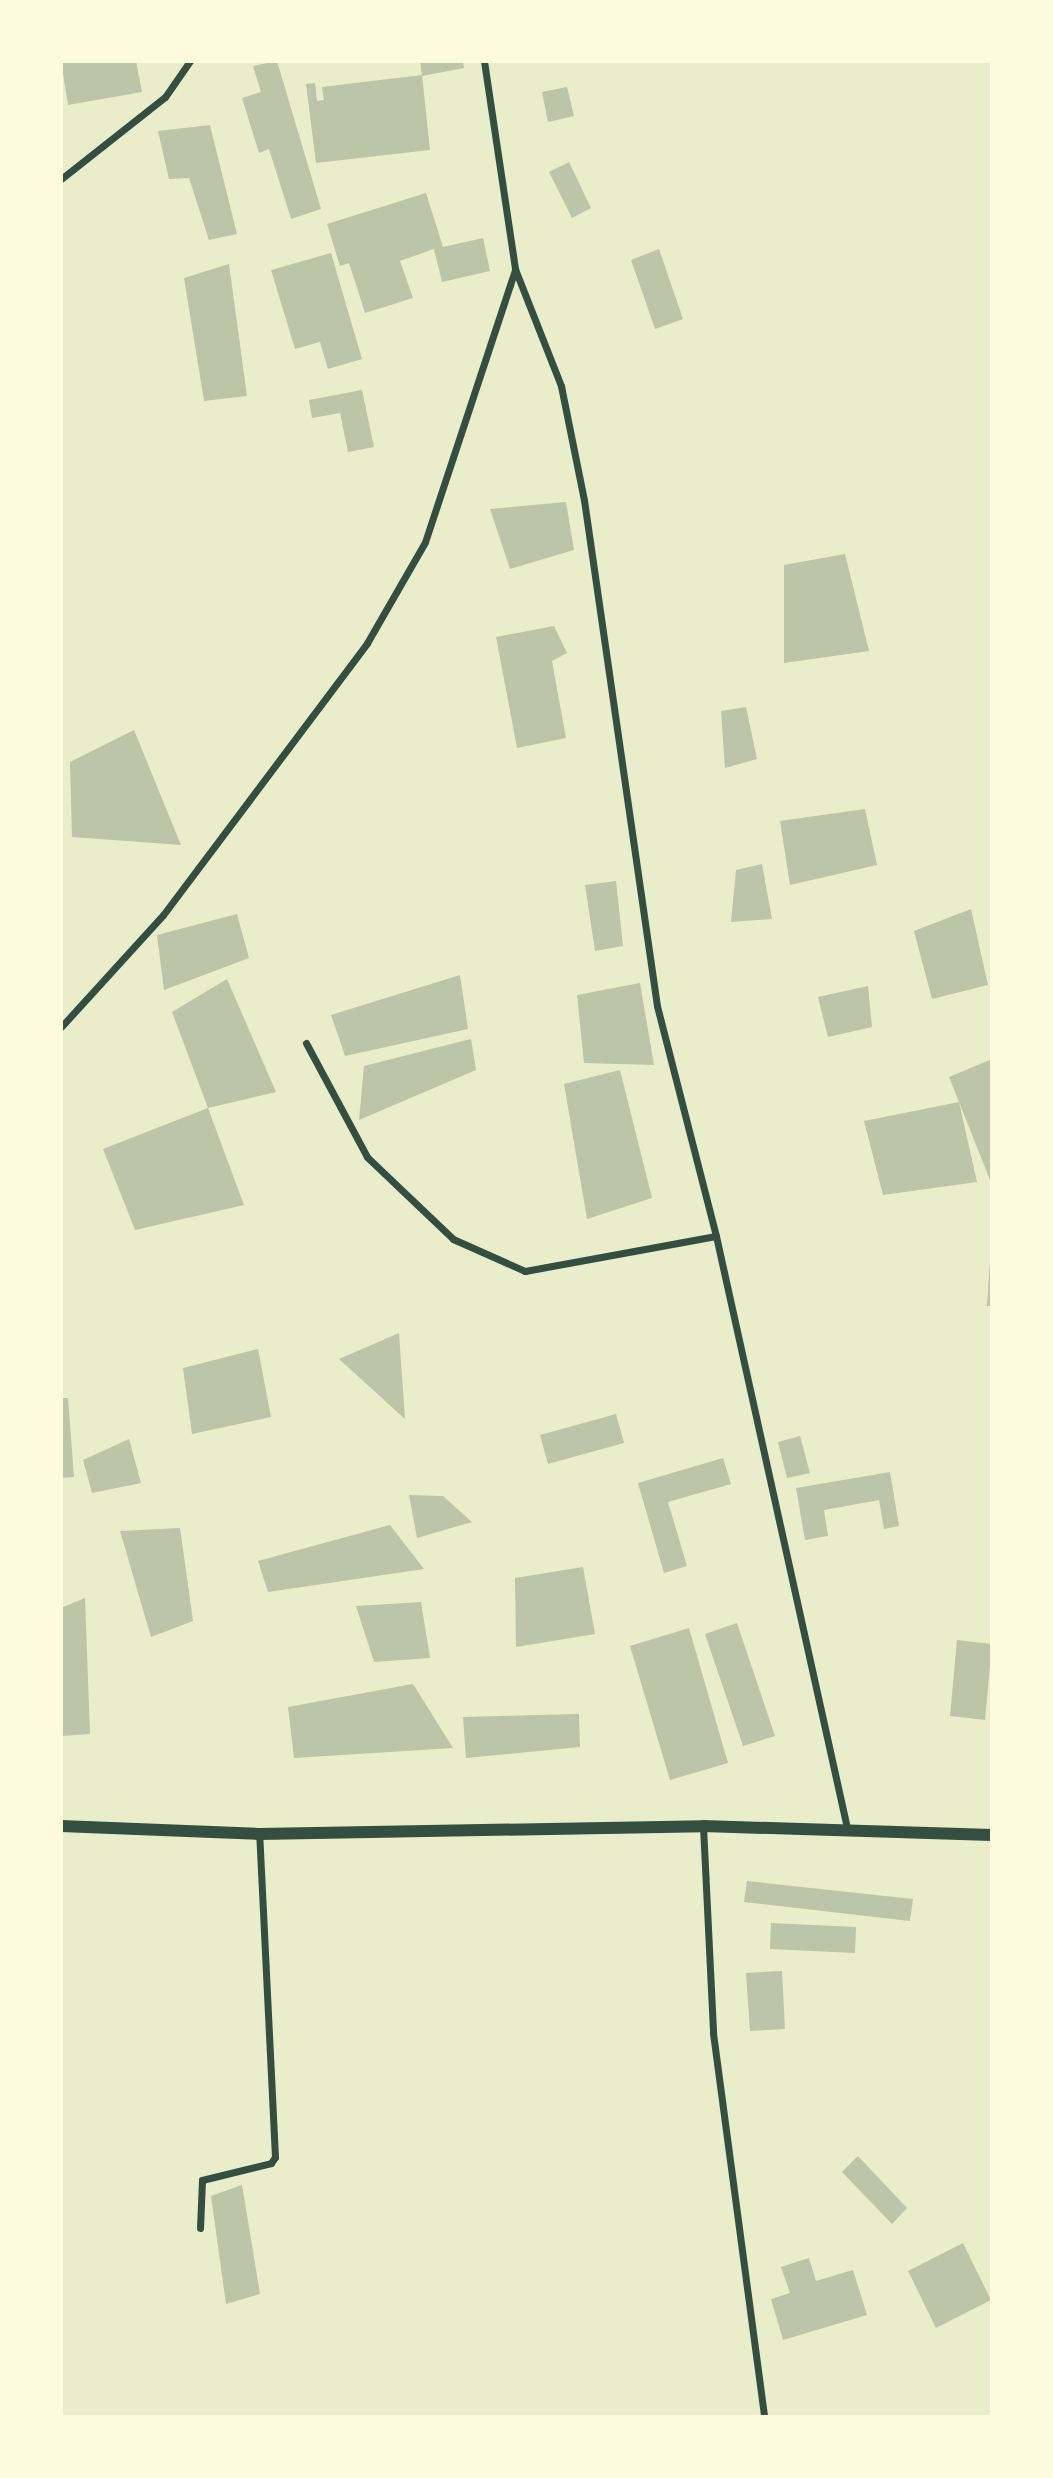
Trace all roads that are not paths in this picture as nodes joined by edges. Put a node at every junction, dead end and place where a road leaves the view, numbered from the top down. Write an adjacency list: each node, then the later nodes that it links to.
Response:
1 (190, 61): 3 (street)
2 (484, 61): 4 (street)
3 (61, 179)
4 (515, 269): 5 (street); 7 (street)
5 (61, 1027)
6 (306, 1043): 7 (street)
7 (716, 1236): 10 (street)
8 (61, 1826): 11 (street)
9 (702, 1826): 10 (street); 11 (street); 14 (street)
10 (847, 1828): 12 (street)
11 (259, 1834): 13 (street)
12 (992, 1835)
13 (200, 2228)
14 (764, 2417)

